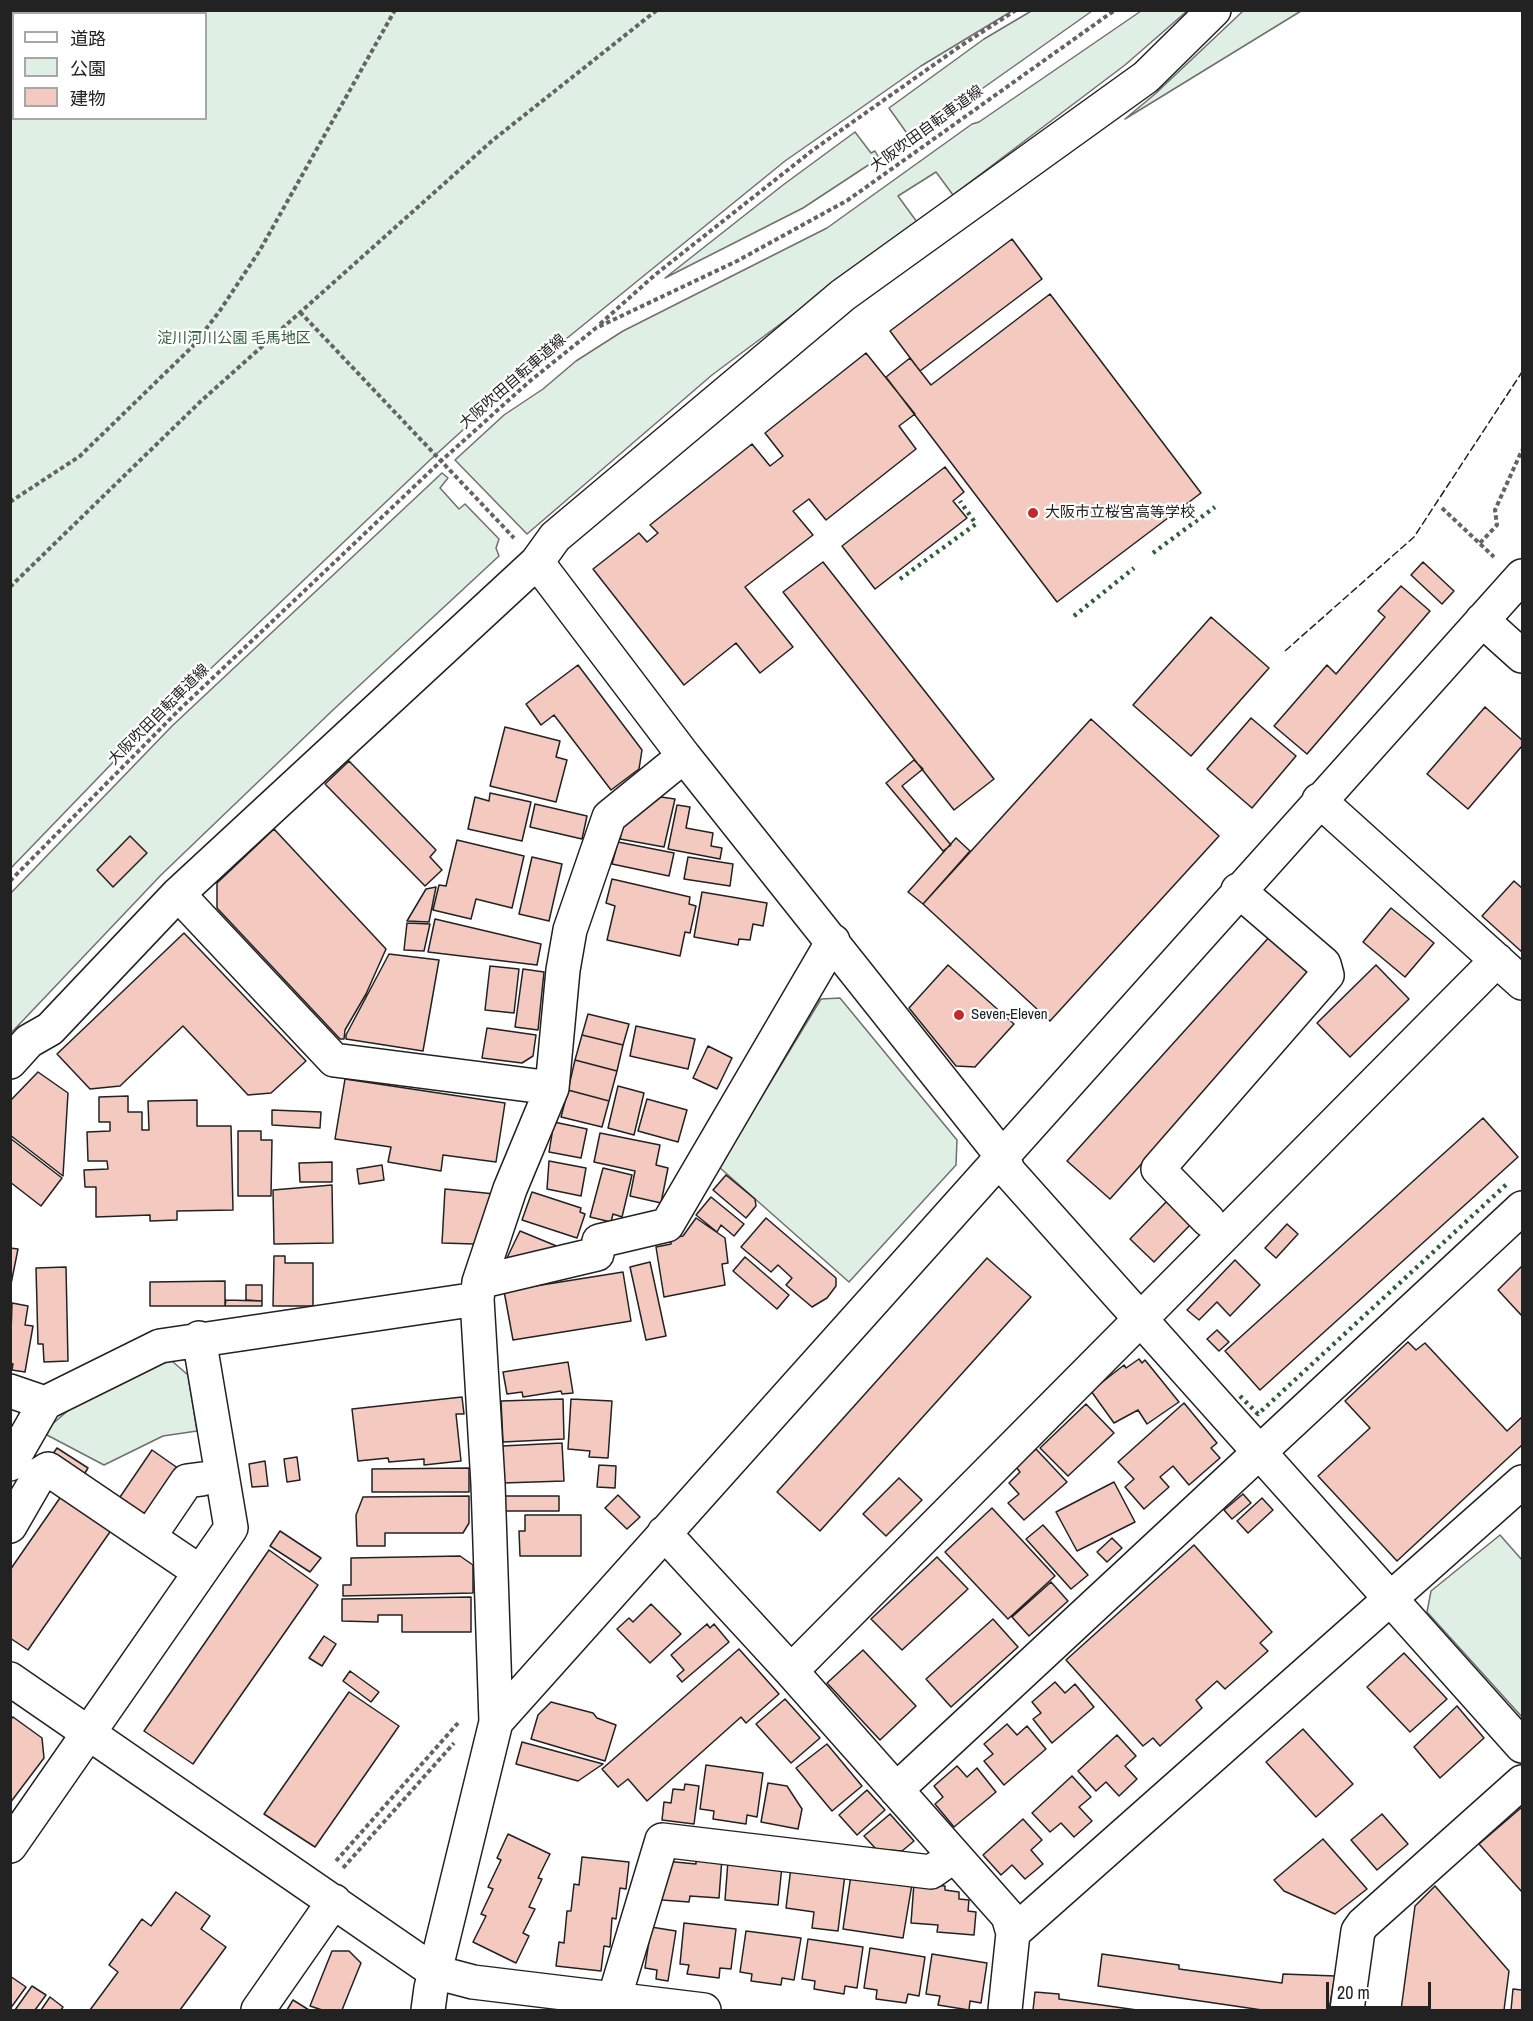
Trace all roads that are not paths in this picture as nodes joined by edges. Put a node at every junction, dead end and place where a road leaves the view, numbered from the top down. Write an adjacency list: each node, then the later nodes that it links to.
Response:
1 (1214, 10): 2 (street)
2 (537, 562): 6 (street); 9 (street)
3 (1512, 570): 4 (street)
4 (1482, 620): 5 (street); 7 (street)
5 (1522, 656)
6 (684, 756): 10 (street); 14 (street)
7 (1320, 800): 8 (street); 11 (street)
8 (1238, 890): 15 (street); 17 (street)
9 (178, 894): 13 (street); 14 (street)
10 (833, 941): 15 (street); 18 (street)
11 (1497, 960): 12 (street); 19 (street)
12 (1522, 983)
13 (10, 1062)
14 (552, 1088): 18 (street)
15 (1002, 1155): 19 (street); 28 (street)
16 (1522, 1208): 23 (street)
17 (1208, 1220)
18 (478, 1291): 20 (street); 34 (street)
19 (1141, 1320): 23 (street); 32 (street)
20 (199, 1338): 22 (street); 30 (street)
21 (10, 1391): 22 (street)
22 (45, 1403): 24 (street)
23 (1260, 1451): 31 (street); 38 (street)
24 (28, 1469): 27 (street); 29 (street)
25 (201, 1479): 29 (street)
26 (1522, 1482): 31 (street)
27 (10, 1526)
28 (664, 1533): 32 (street); 34 (street)
29 (149, 1538): 30 (street)
30 (200, 1572): 35 (street)
31 (1392, 1599): 36 (street); 42 (street)
32 (791, 1671): 38 (street)
33 (10, 1679): 35 (street)
34 (496, 1722): 43 (street)
35 (89, 1732): 39 (street); 41 (street)
36 (1522, 1746)
37 (1522, 1782): 49 (street)
38 (896, 1790): 40 (street)
39 (10, 1846)
40 (954, 1856): 42 (street); 44 (street)
41 (335, 1888): 43 (street); 45 (street)
42 (1013, 1934): 48 (street)
43 (435, 1972): 44 (street); 46 (street)
44 (614, 1999): 47 (street)
45 (258, 2010)
46 (428, 2010)
47 (704, 2010)
48 (1005, 2010)
49 (1347, 2010)

